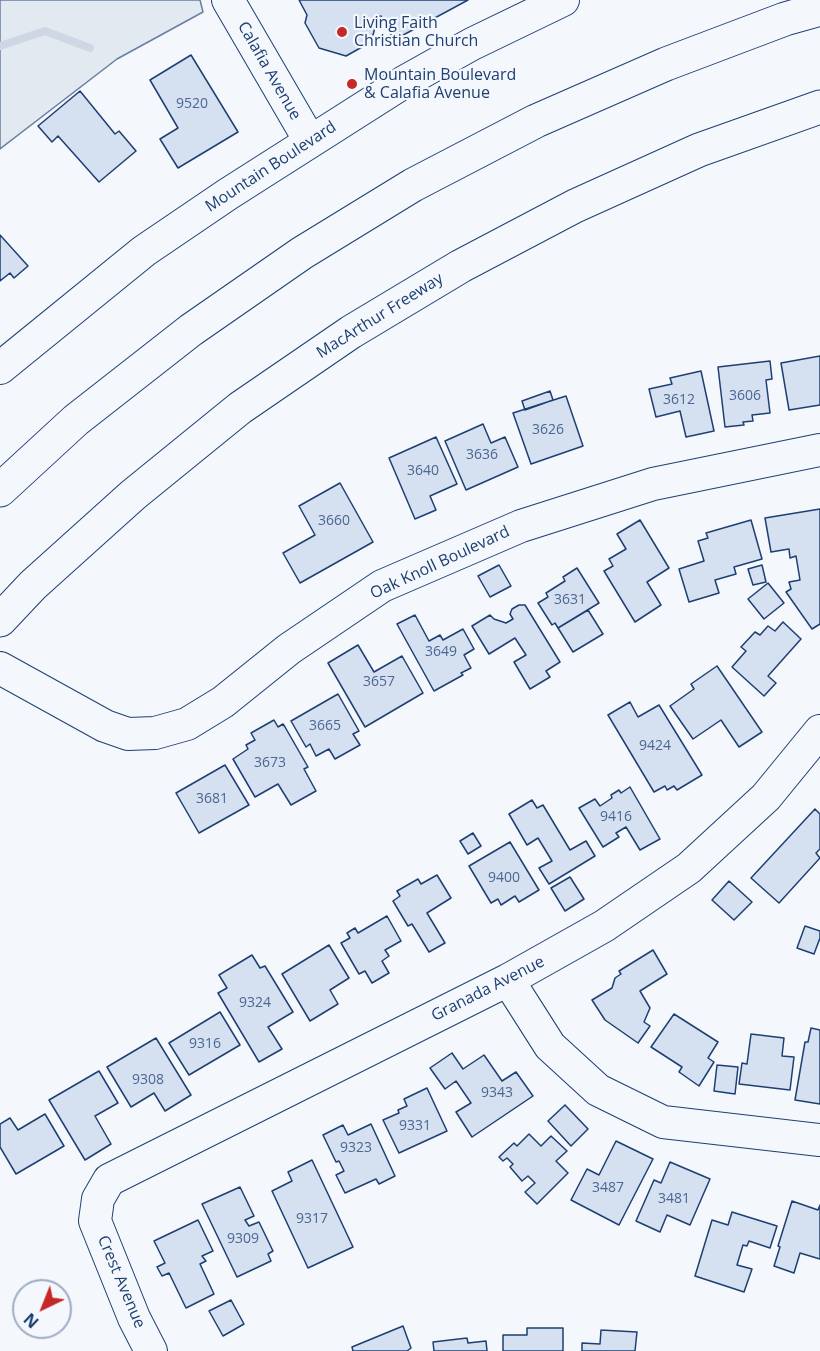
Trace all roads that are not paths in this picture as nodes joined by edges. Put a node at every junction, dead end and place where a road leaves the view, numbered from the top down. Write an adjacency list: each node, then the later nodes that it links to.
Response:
1 (228, 0): 5 (street, Calafia Avenue)
2 (563, 0): 5 (street, Mountain Boulevard)
3 (820, 8): 8 (highway)
4 (820, 107): 9 (highway, MacArthur Freeway)
5 (310, 141): 6 (street, Mountain Boulevard)
6 (0, 368)
7 (820, 450): 10 (street, Oak Knoll Boulevard)
8 (0, 490)
9 (0, 620)
10 (0, 668)
11 (819, 737): 12 (street, Granada Avenue)
12 (508, 980): 13 (street); 14 (street, Granada Avenue)
13 (820, 1140)
14 (109, 1180): 15 (street, Crest Avenue)
15 (151, 1351)

